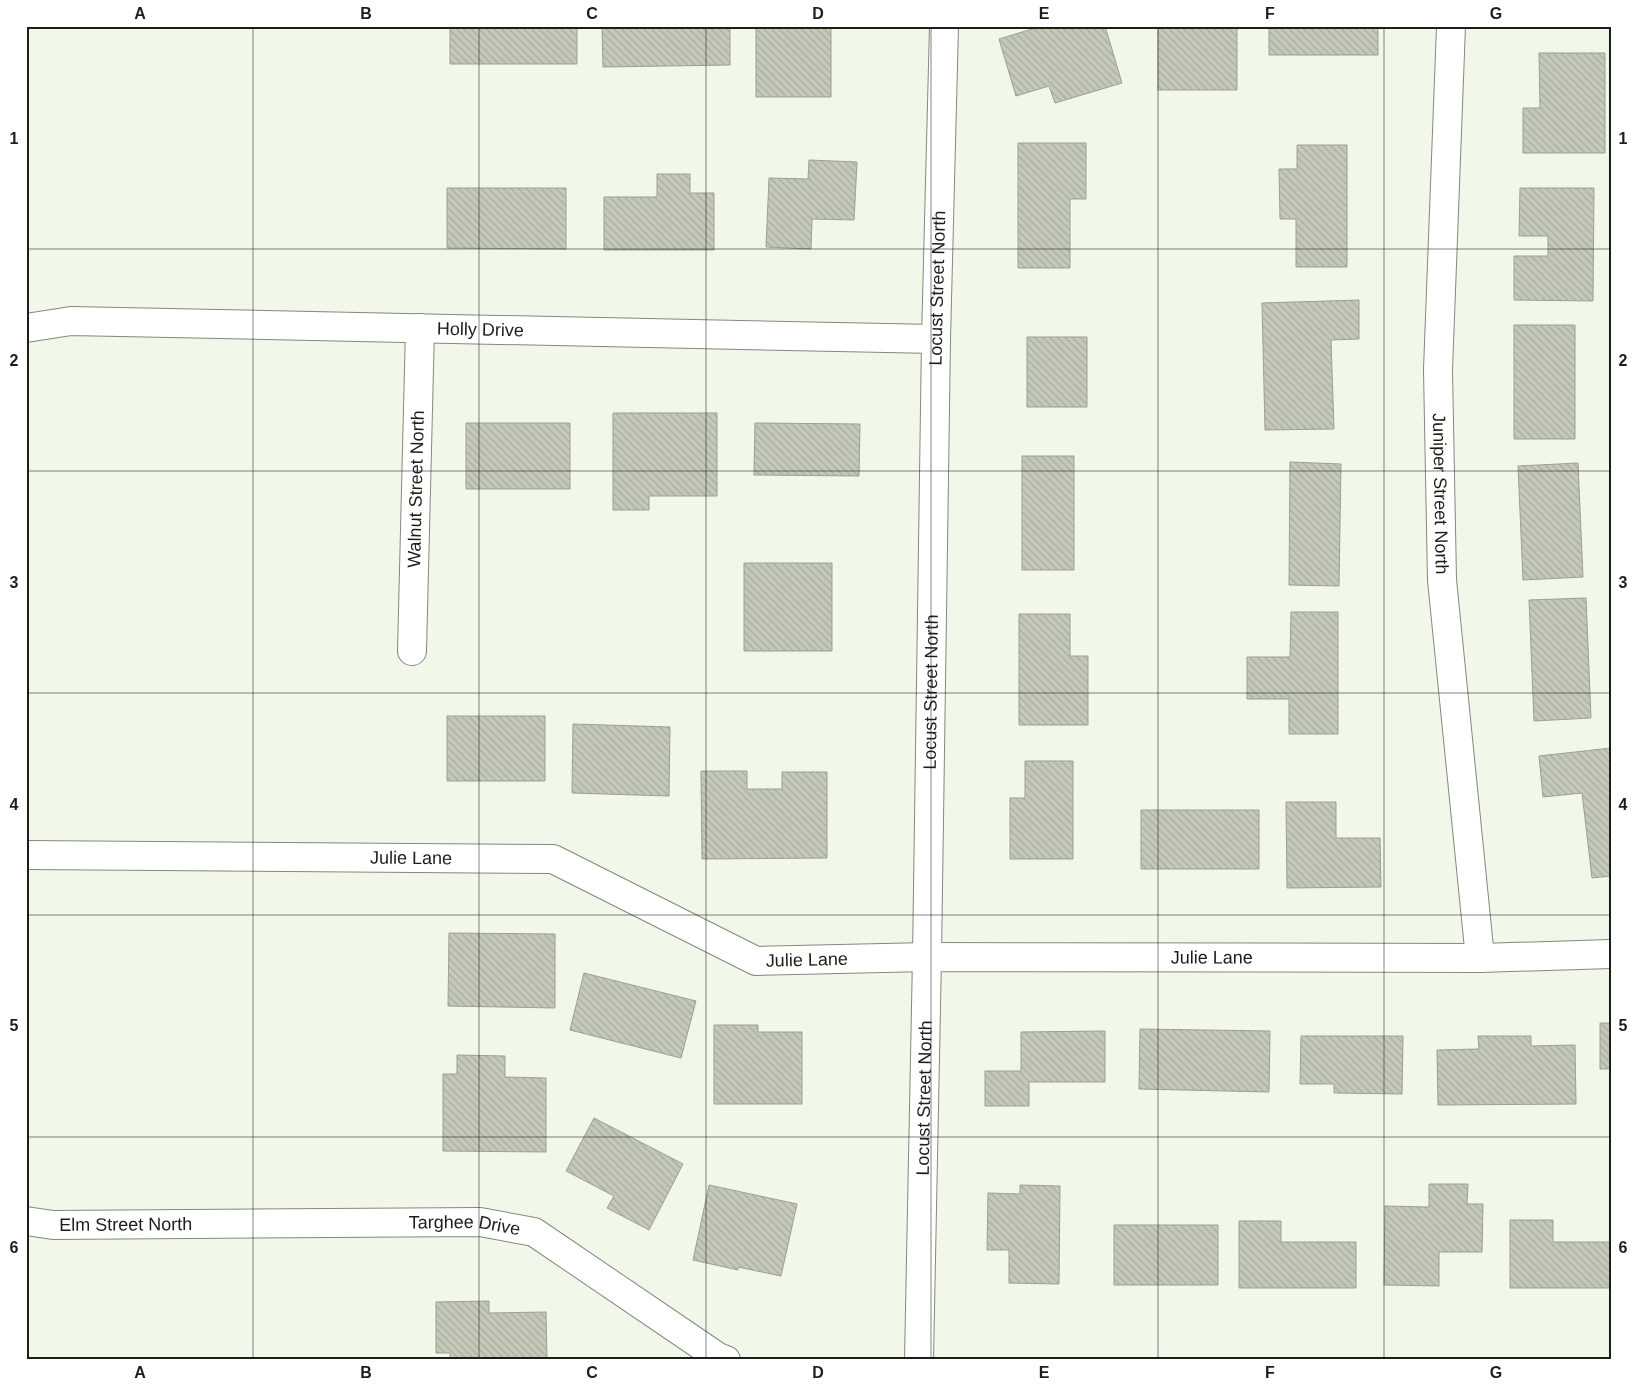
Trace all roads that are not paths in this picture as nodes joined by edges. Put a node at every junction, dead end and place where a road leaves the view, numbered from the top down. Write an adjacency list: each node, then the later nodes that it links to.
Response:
1 (944, 26): 5 (street, Locust Street North)
2 (1451, 26): 10 (street, Juniper Street North)
3 (26, 328): 4 (street, Holly Drive)
4 (420, 328): 5 (street, Holly Drive); 6 (street, Walnut Street North)
5 (936, 339): 9 (street, Locust Street North)
6 (412, 651)
7 (26, 854): 9 (street, Julie Lane)
8 (1611, 954): 10 (street, Julie Lane)
9 (928, 957): 10 (street, Julie Lane); 14 (street, Locust Street North)
10 (1480, 958)
11 (26, 1221): 12 (street, Elm Street North)
12 (225, 1224): 13 (street, Targhee Drive)
13 (726, 1360)
14 (919, 1360)

